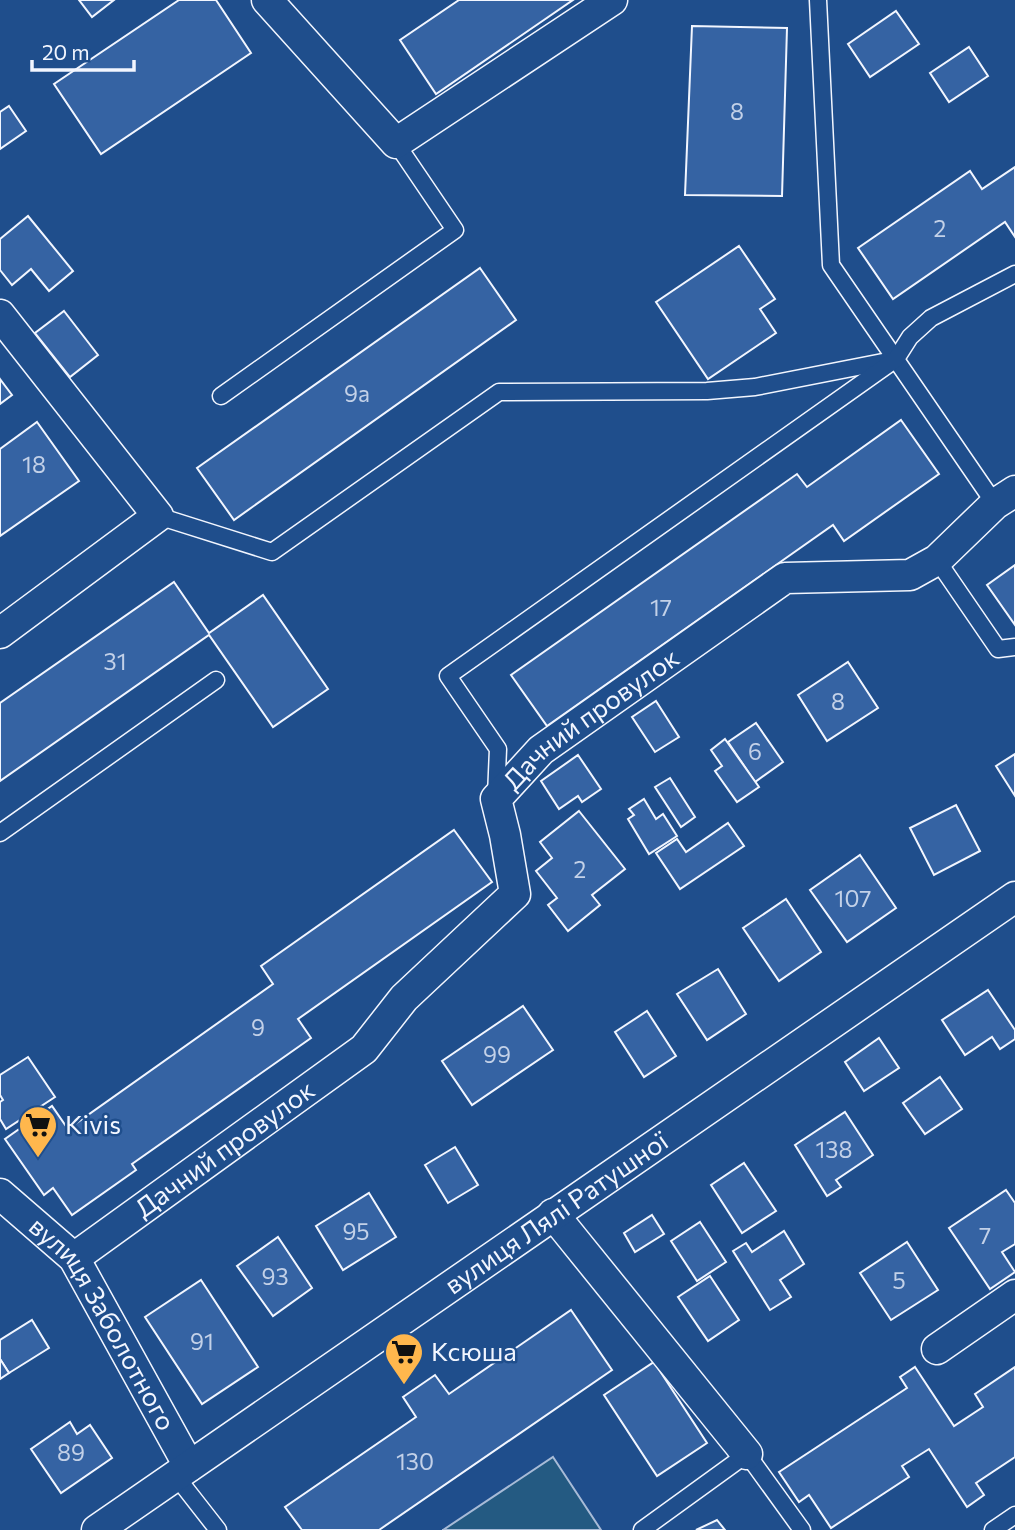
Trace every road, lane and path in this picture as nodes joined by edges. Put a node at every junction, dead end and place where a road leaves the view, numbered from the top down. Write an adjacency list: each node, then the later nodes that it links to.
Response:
1 (267, 0): 4 (street)
2 (612, 0): 4 (street)
3 (818, 0): 7 (lane)
4 (396, 143): 8 (lane)
5 (1015, 274): 7 (lane)
6 (0, 315): 10 (street)
7 (896, 359): 9 (lane); 10 (lane); 15 (lane)
8 (221, 396)
9 (1005, 498): 11 (street, Дачний провулок)
10 (158, 516): 12 (street)
11 (937, 560): 13 (lane); 15 (street, Дачний провулок)
12 (0, 633)
13 (1015, 647)
14 (216, 680): 16 (lane)
15 (496, 799): 20 (street, Дачний провулок)
16 (0, 833)
17 (1015, 897): 19 (street, вулиця Лялі Ратушної)
18 (0, 1194): 20 (street, вулиця Заболотного)
19 (553, 1214): 23 (street); 24 (street, вулиця Лялі Ратушної)
20 (74, 1258): 24 (street, вулиця Заболотного)
21 (1015, 1295): 22 (street)
22 (937, 1349)
23 (747, 1454): 28 (lane); 29 (lane)
24 (182, 1471): 26 (street, вулиця Лялі Ратушної); 27 (lane)
25 (1015, 1515): 30 (lane)
26 (97, 1530)
27 (218, 1530)
28 (642, 1530)
29 (802, 1530)
30 (993, 1530)

